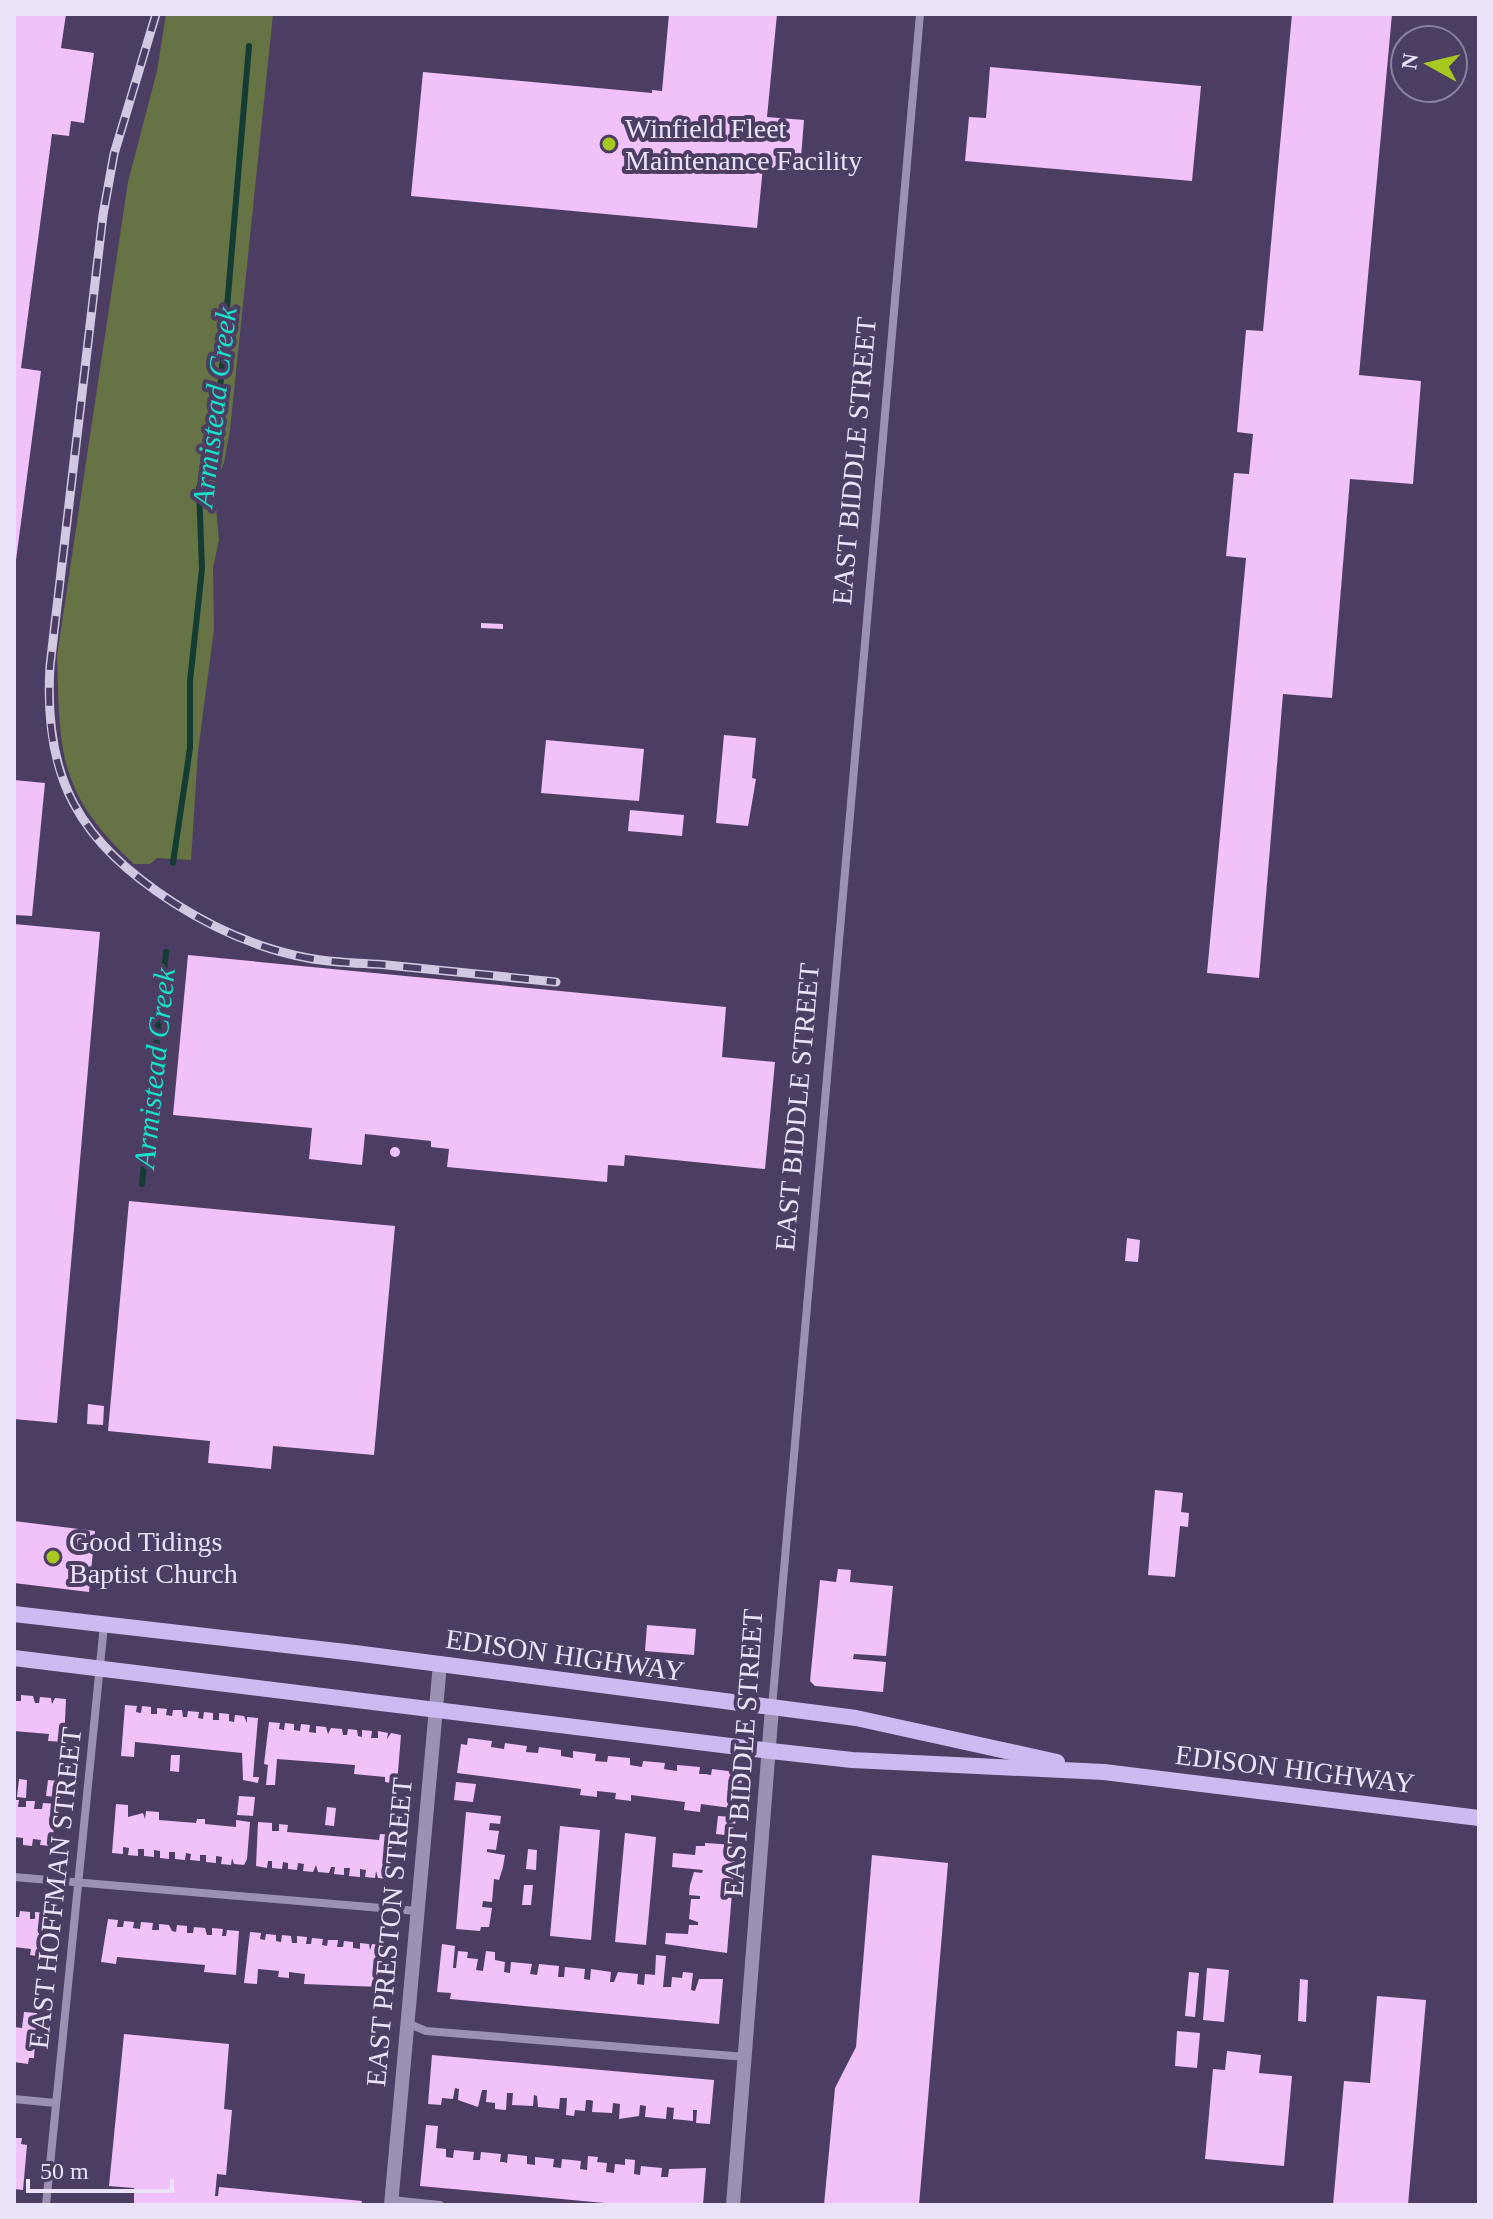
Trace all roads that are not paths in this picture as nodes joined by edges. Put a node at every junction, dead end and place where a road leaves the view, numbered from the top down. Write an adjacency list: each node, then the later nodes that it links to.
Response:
1 (920, 14): 7 (street, EAST BIDDLE STREET)
2 (14, 1614): 3 (main road, EDISON HIGHWAY)
3 (104, 1623): 5 (main road, EDISON HIGHWAY); 6 (street, EAST HOFFMAN STREET)
4 (14, 1658): 6 (main road, EDISON HIGHWAY)
5 (440, 1664): 7 (main road, EDISON HIGHWAY); 8 (street, EAST PRESTON STREET)
6 (99, 1668): 8 (main road, EDISON HIGHWAY); 13 (street, EAST HOFFMAN STREET)
7 (772, 1708): 9 (street, EAST BIDDLE STREET); 10 (main road, EDISON HIGHWAY)
8 (434, 1709): 9 (main road, EDISON HIGHWAY); 14 (street, EAST PRESTON STREET)
9 (771, 1751): 10 (main road, EDISON HIGHWAY); 16 (street, EAST BIDDLE STREET)
10 (1104, 1772): 11 (main road, EDISON HIGHWAY)
11 (1479, 1818)
12 (14, 1877): 13 (street)
13 (79, 1883): 14 (street); 18 (street, EAST HOFFMAN STREET)
14 (417, 1911): 15 (street, EAST PRESTON STREET)
15 (407, 2023): 16 (street); 19 (street, EAST PRESTON STREET)
16 (746, 2057): 22 (street, EAST BIDDLE STREET)
17 (14, 2099): 18 (street)
18 (55, 2103): 20 (street, EAST HOFFMAN STREET)
19 (391, 2203): 21 (street)
20 (46, 2205)
21 (440, 2205)
22 (733, 2205)

